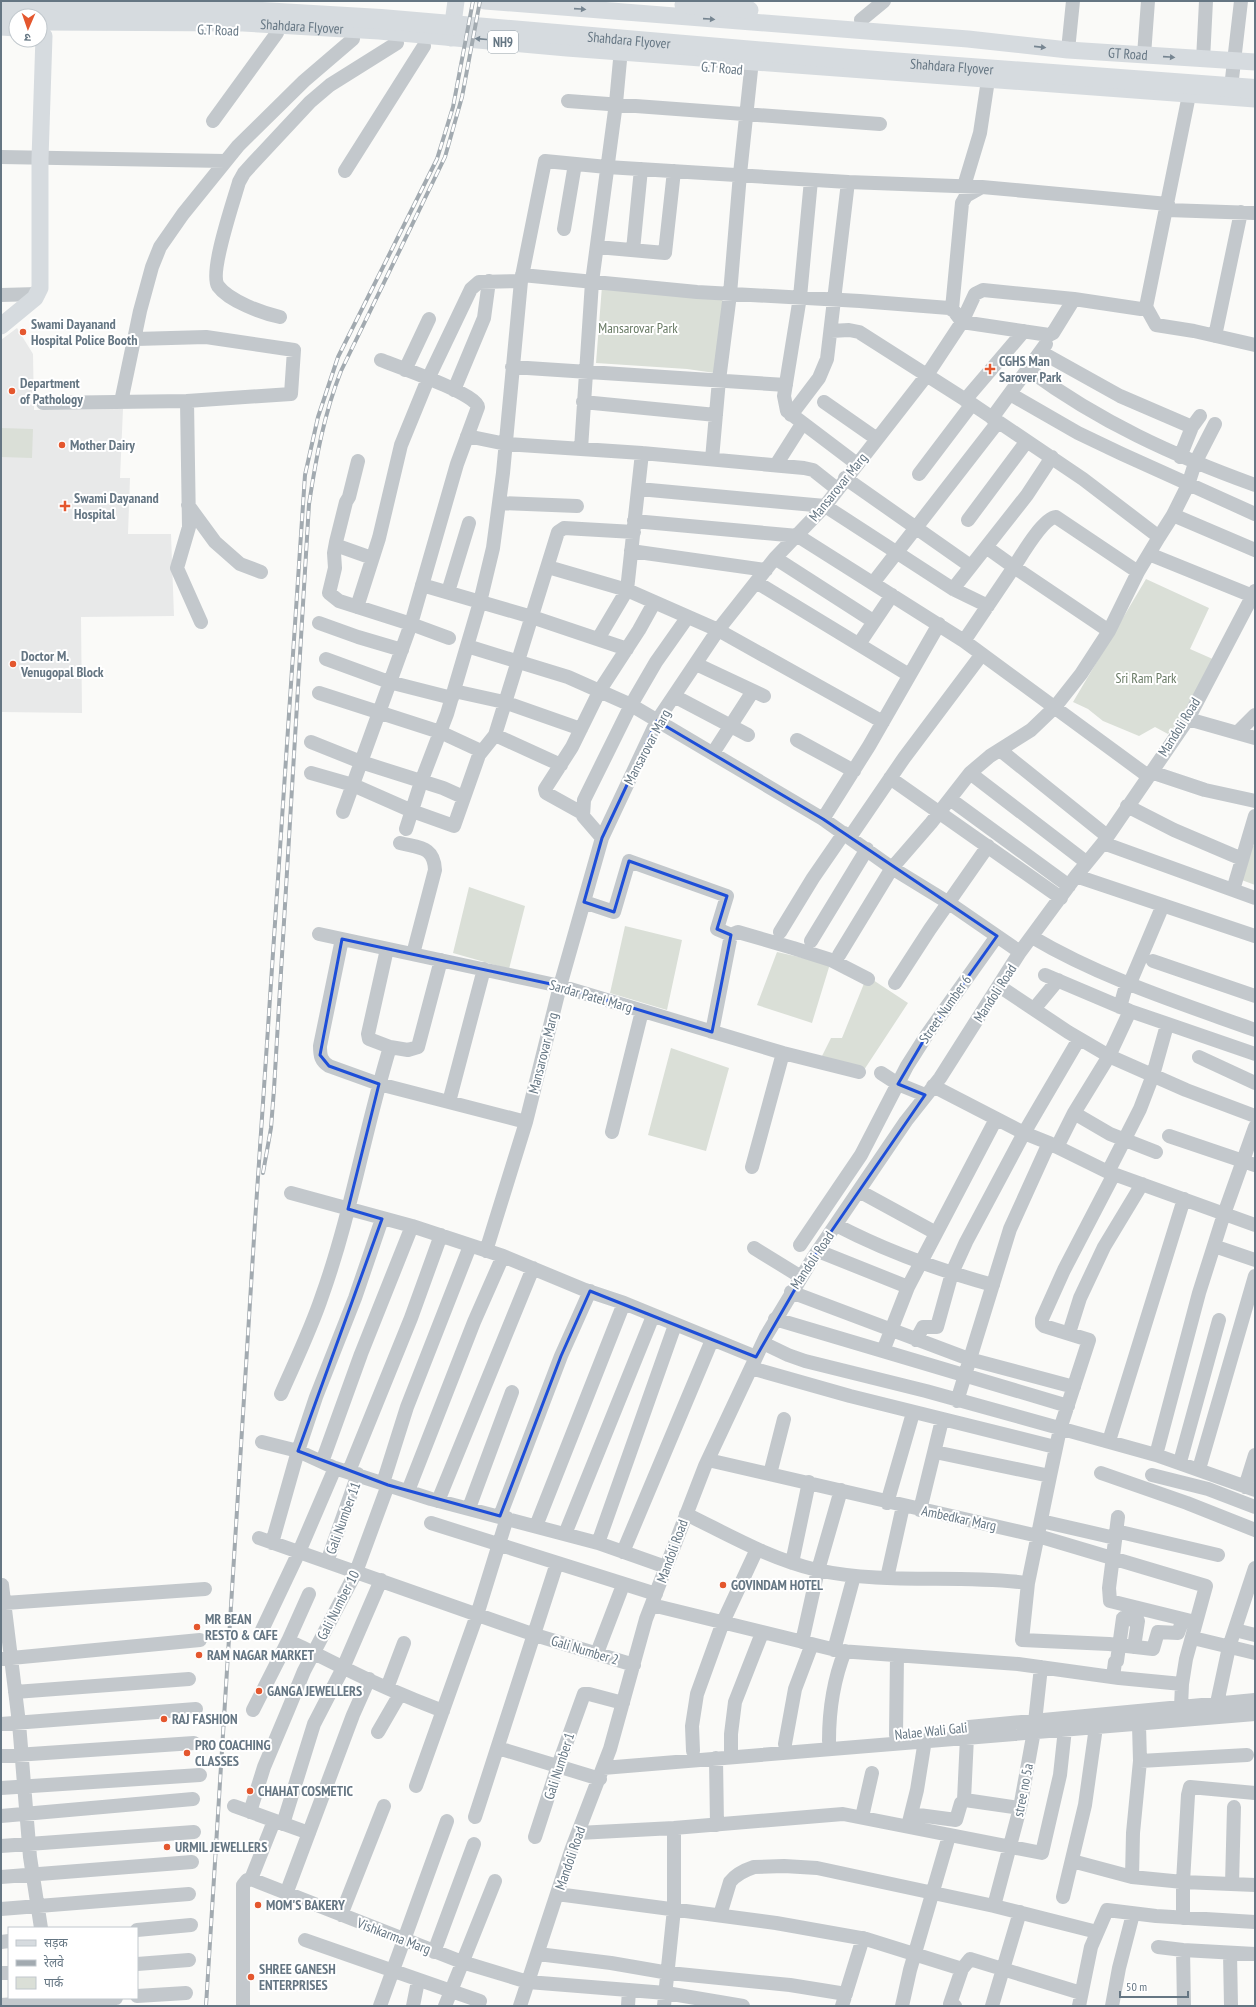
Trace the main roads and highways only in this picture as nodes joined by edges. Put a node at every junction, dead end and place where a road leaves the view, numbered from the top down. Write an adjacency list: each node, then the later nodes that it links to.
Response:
1 (61, 1): 10 (main road)
2 (268, 1): 14 (highway, Shahdara Flyover)
3 (456, 1): 10 (main road, G.T Road)
4 (485, 1): 11 (main road, Shahdara Flyover, one-way to 11)
5 (510, 1): 15 (main road, G.T Road)
6 (624, 1): 11 (main road)
7 (1, 12): 16 (highway, Shahdara Flyover)
8 (48, 28): 10 (main road)
9 (48, 28): 15 (main road, Shahdara Flyover / NH9, one-way to 9)
10 (58, 28)
11 (1001, 42): 13 (main road, GT Road, one-way to 13)
12 (41, 48): 18 (main road)
13 (1255, 62)
14 (1255, 77)
15 (978, 79): 17 (main road, Shahdara Flyover)
16 (1255, 89)
17 (1255, 99)
18 (1, 326)

